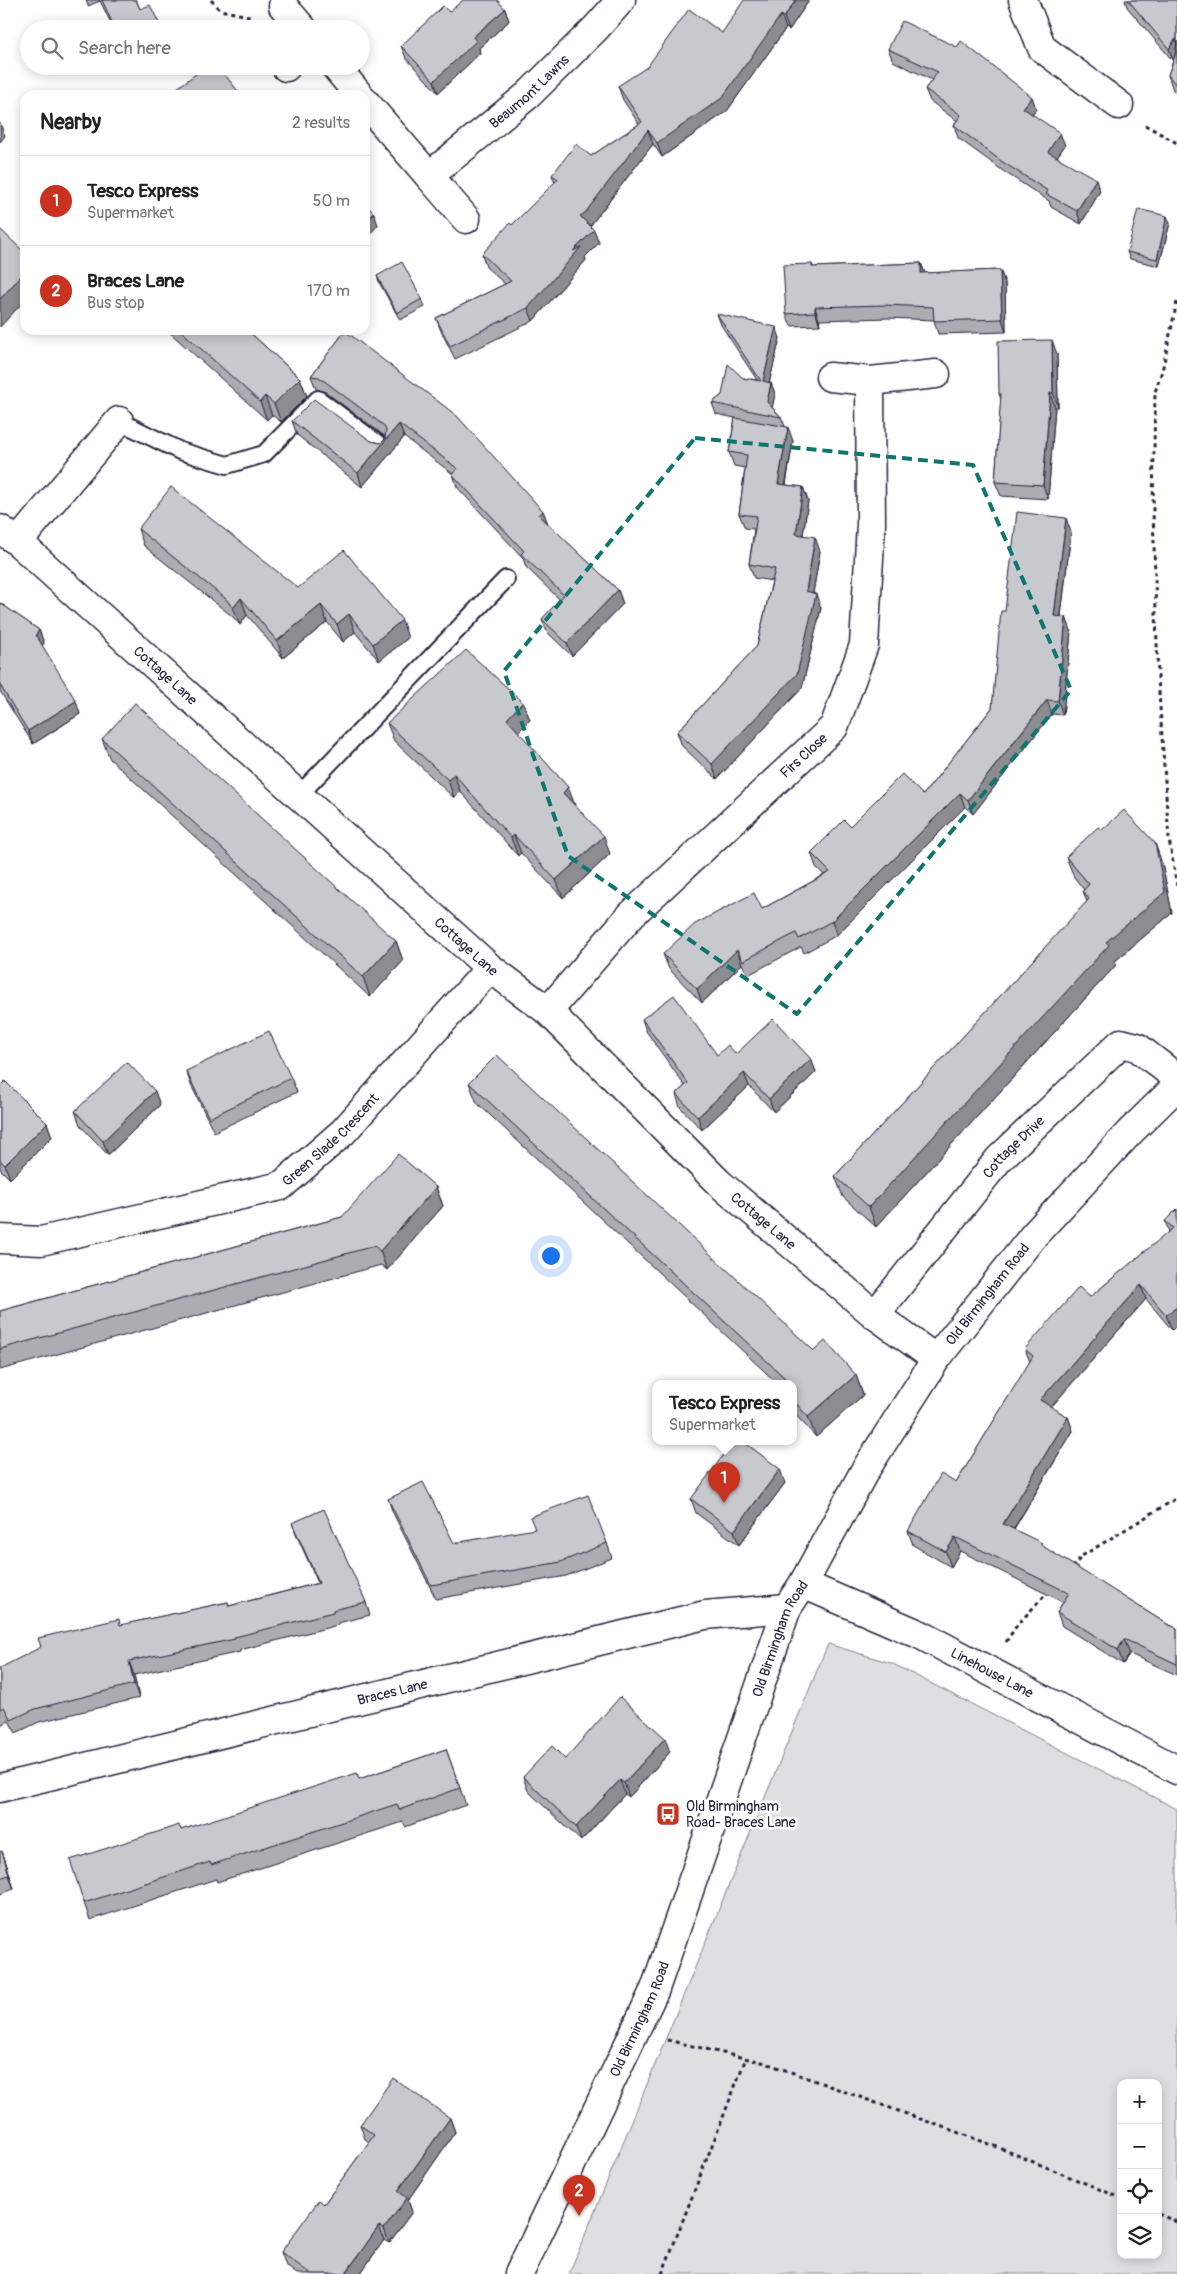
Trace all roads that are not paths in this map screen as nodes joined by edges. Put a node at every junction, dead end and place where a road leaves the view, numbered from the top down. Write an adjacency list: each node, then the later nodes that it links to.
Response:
1 (621, 0): 9 (street, Beaumont Lawns)
2 (1023, 0): 7 (street)
3 (283, 6): 4 (street)
4 (295, 20)
5 (342, 75): 6 (street)
6 (355, 90)
7 (1119, 105)
8 (370, 108): 9 (street)
9 (429, 176): 10 (street)
10 (466, 219)
11 (936, 374): 13 (street)
12 (830, 377): 13 (street)
13 (870, 381): 20 (street, Firs Close)
14 (119, 421): 15 (lane); 16 (street)
15 (382, 447)
16 (9, 536): 18 (street, Cottage Lane)
17 (506, 579): 18 (lane)
18 (299, 795): 19 (street, Cottage Lane)
19 (490, 968): 20 (street, Cottage Lane); 23 (street, Green Slade Crescent)
20 (548, 1011): 24 (street, Cottage Lane)
21 (1177, 1078): 24 (street, Cottage Drive)
22 (1177, 1086): 25 (street, Old Birmingham Road)
23 (0, 1239)
24 (875, 1315): 25 (street, Cottage Lane)
25 (936, 1359): 26 (street, Old Birmingham Road)
26 (804, 1584): 27 (street, Old Birmingham Road); 28 (street, Linehouse Lane)
27 (787, 1608): 29 (street, Braces Lane); 30 (street, Old Birmingham Road)
28 (1177, 1770)
29 (0, 1788)
30 (520, 2274)

